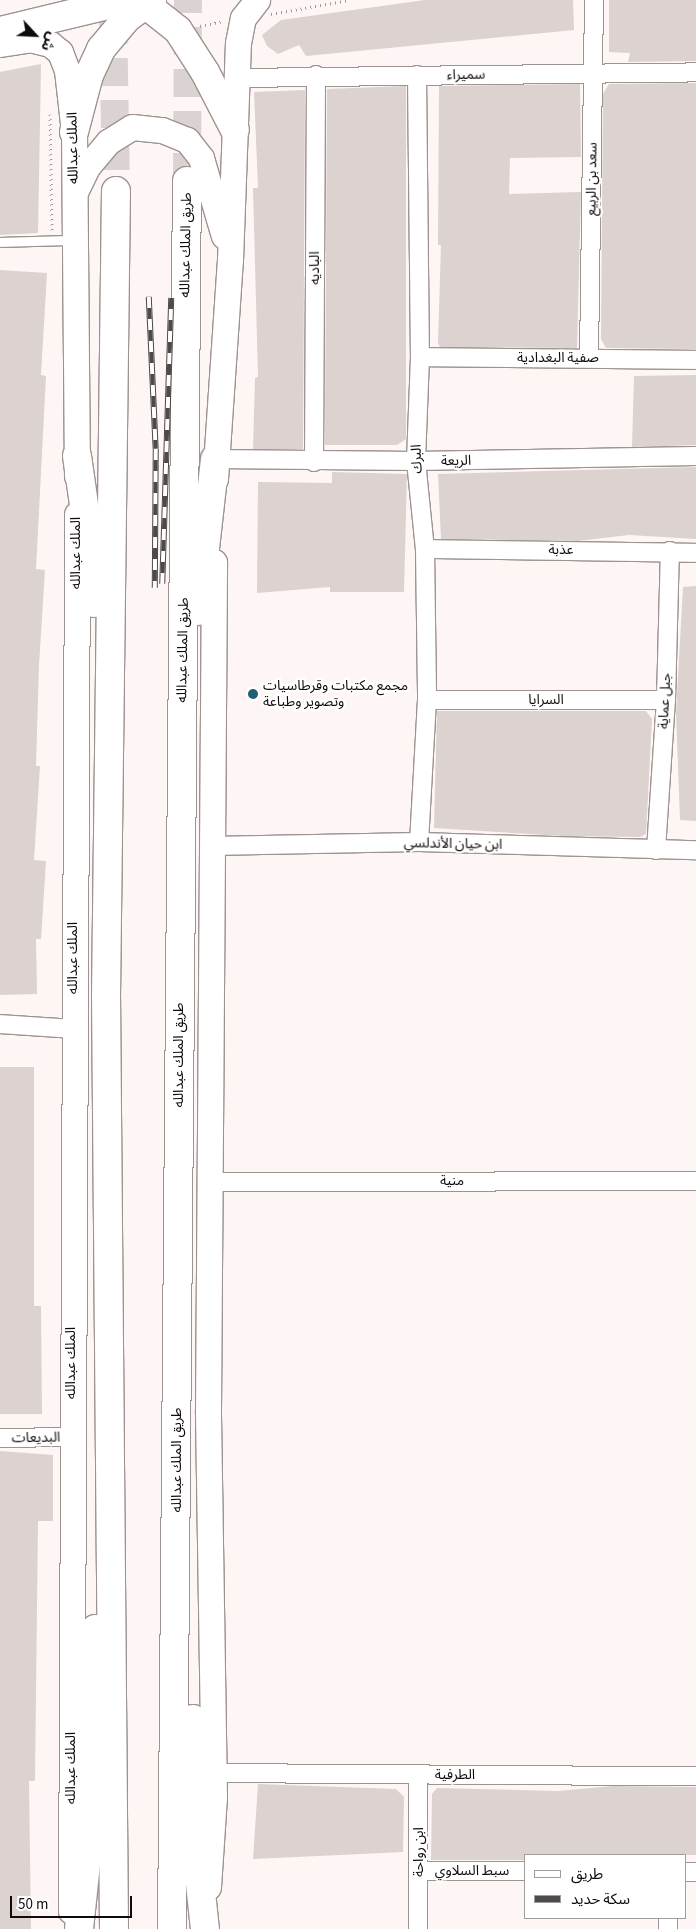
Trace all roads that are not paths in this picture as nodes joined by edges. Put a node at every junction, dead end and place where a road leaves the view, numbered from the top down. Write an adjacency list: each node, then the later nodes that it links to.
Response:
1 (594, 0): 9 (street, سعد بن الربيع)
2 (141, 1): 3 (main road); 13 (main road); 14 (main road)
3 (92, 3): 5 (main road); 6 (main road)
4 (250, 9): 12 (main road)
5 (0, 15)
6 (0, 31)
7 (0, 44): 14 (main road, الملك عبدالله)
8 (696, 72): 9 (street, سميراء)
9 (594, 73): 11 (street, سميراء); 22 (street, سعد بن الربيع)
10 (316, 75): 11 (street, سميراء); 12 (street, سميراء); 28 (street, الباديه)
11 (417, 76): 21 (street, البرك)
12 (237, 78): 13 (main road)
13 (235, 130): 20 (main road)
14 (74, 132): 17 (main road, الملك عبدالله)
15 (187, 181): 39 (main road, طريق الملك عبدالله)
16 (116, 191): 38 (main road)
17 (74, 195): 18 (main road, الملك عبدالله); 20 (main road)
18 (64, 240): 19 (lane); 24 (main road, الملك عبدالله)
19 (0, 242)
20 (230, 260): 26 (main road)
21 (420, 357): 22 (street, صفية البغدادية); 27 (street, البرك)
22 (589, 358): 23 (street, صفية البغدادية)
23 (696, 360)
24 (77, 456): 38 (main road); 41 (main road, الملك عبدالله)
25 (696, 456): 27 (street, الريعة)
26 (215, 459): 28 (street, الريعة); 35 (main road); 39 (main road)
27 (416, 461): 28 (street, الريعة); 29 (street, البرك)
28 (314, 462)
29 (425, 549): 30 (street, عذبة); 32 (street, البرك)
30 (670, 551): 31 (street, عذبة); 33 (street, جبل عماية)
31 (696, 553)
32 (427, 700): 33 (street, السرايا); 34 (street, البرك)
33 (666, 700): 36 (street, جبل عماية)
34 (419, 842): 35 (street, ابن حيان الأندلسي); 36 (street, ابن حيان الأندلسي)
35 (210, 846): 43 (main road)
36 (656, 850): 37 (street, ابن حيان الأندلسي)
37 (696, 850)
38 (106, 996): 47 (main road)
39 (179, 1004): 46 (main road, طريق الملك عبدالله)
40 (0, 1024): 41 (street)
41 (73, 1029): 44 (main road, الملك عبدالله)
42 (696, 1181): 43 (street, منية)
43 (209, 1182): 48 (main road)
44 (71, 1437): 45 (street, البديعات); 53 (main road, الملك عبدالله)
45 (0, 1438)
46 (177, 1470): 56 (main road, طريق الملك عبدالله); 57 (main road)
47 (112, 1471): 54 (main road); 55 (main road)
48 (214, 1773): 49 (street, الطرفية); 57 (main road)
49 (418, 1774): 50 (street, الطرفية); 51 (street, ابن رواحة)
50 (696, 1776)
51 (418, 1870): 52 (street, سبط السلاوي); 58 (street, ابن رواحة)
52 (524, 1871)
53 (70, 1929)
54 (78, 1929)
55 (114, 1929)
56 (172, 1929)
57 (206, 1929)
58 (418, 1929)

